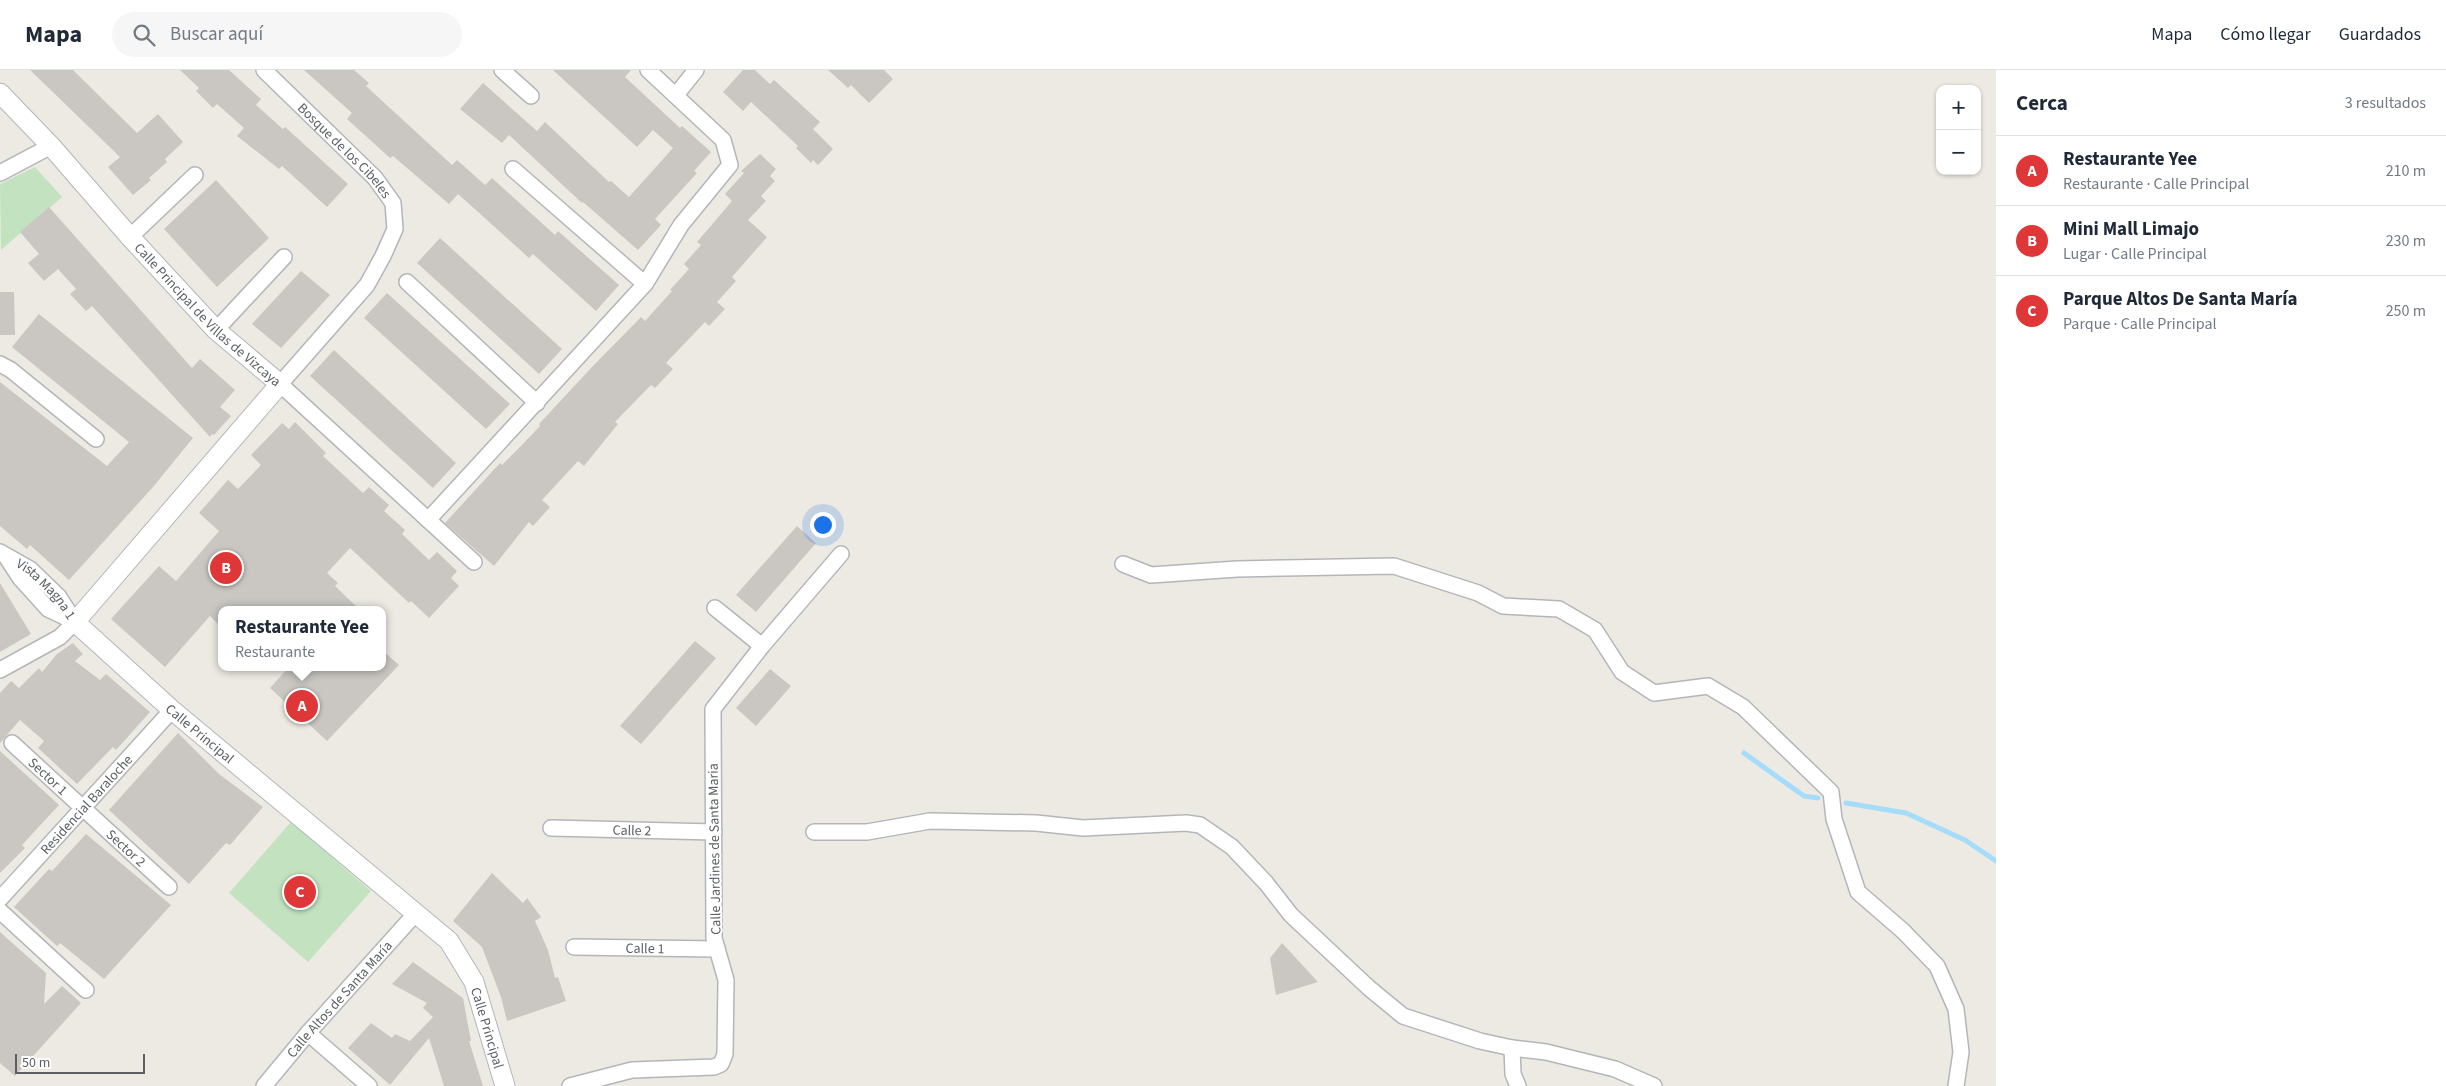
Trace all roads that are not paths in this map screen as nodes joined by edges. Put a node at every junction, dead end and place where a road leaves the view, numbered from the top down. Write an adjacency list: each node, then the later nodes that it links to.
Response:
1 (264, 70): 18 (street, Bosque de los Cibeles)
2 (502, 70): 7 (street)
3 (648, 70): 6 (street)
4 (696, 70): 6 (street)
5 (0, 93): 8 (street, Calle Principal de Villas de Vizcaya)
6 (676, 95): 15 (street)
7 (531, 96)
8 (51, 146): 10 (street); 12 (street, Calle Principal de Villas de Vizcaya)
9 (514, 169): 15 (street)
10 (0, 173)
11 (195, 174): 12 (street)
12 (130, 237): 16 (street, Calle Principal de Villas de Vizcaya)
13 (284, 257): 16 (street)
14 (407, 282): 19 (street)
15 (645, 284): 19 (street)
16 (216, 330): 18 (street, Calle Principal de Villas de Vizcaya)
17 (0, 364): 20 (street)
18 (280, 384): 21 (street, Calle Principal de Villas de Vizcaya); 27 (street)
19 (536, 403): 21 (street)
20 (96, 439)
21 (428, 520): 24 (street, Calle Principal de Villas de Vizcaya)
22 (841, 554): 28 (street, Calle Jardines de Santa Maria)
23 (2, 555): 27 (street, Vista Magna 1)
24 (474, 562)
25 (1123, 564): 51 (street)
26 (715, 608): 28 (street)
27 (75, 622): 29 (street); 30 (street, Calle Principal)
28 (762, 646): 34 (street, Calle Jardines de Santa Maria)
29 (0, 670)
30 (172, 710): 32 (street, Residencial Baraloche); 39 (street, Calle Principal)
31 (12, 743): 32 (street, Sector 1)
32 (83, 808): 36 (street, Sector 2); 37 (street, Residencial Baraloche)
33 (551, 828): 34 (street, Calle 2)
34 (714, 832): 41 (street, Calle Jardines de Santa Maria)
35 (814, 832): 44 (street)
36 (169, 887)
37 (0, 899)
38 (0, 911): 42 (street)
39 (416, 913): 43 (street, Calle Altos de Santa María); 47 (street, Calle Principal)
40 (574, 948): 41 (street, Calle 1)
41 (716, 950): 48 (street, Calle Jardines de Santa Maria)
42 (86, 990)
43 (308, 1032): 45 (street, Calle Altos de Santa María); 46 (street)
44 (1512, 1048): 49 (street); 50 (street)
45 (264, 1086)
46 (369, 1086)
47 (505, 1086)
48 (570, 1086)
49 (1518, 1086)
50 (1654, 1086)
51 (1956, 1086)

